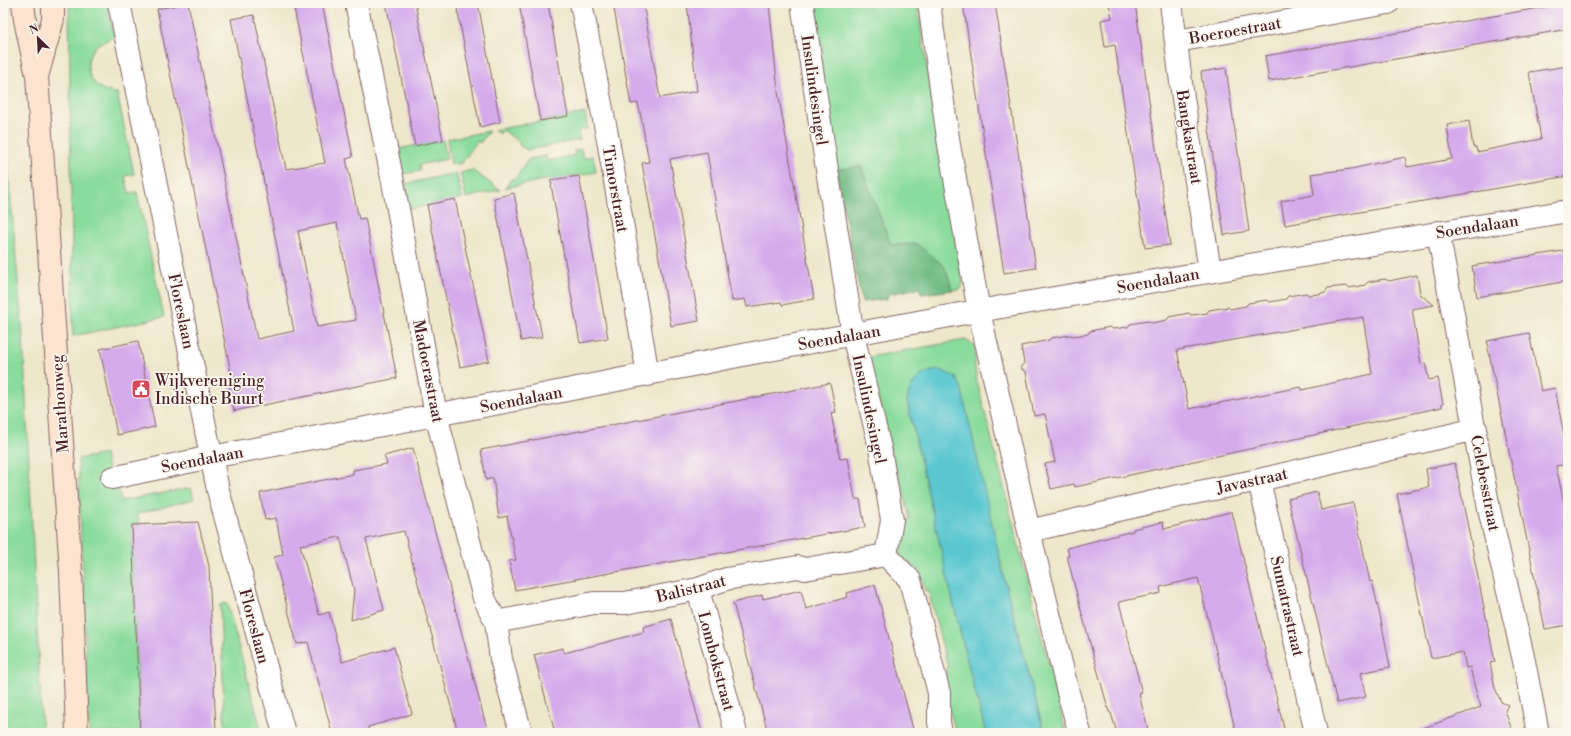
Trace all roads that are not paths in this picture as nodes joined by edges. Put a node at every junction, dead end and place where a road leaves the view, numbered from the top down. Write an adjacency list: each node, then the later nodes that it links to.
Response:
1 (23, 3): 11 (main road, Marathonweg)
2 (53, 3): 11 (main road, Marathonweg)
3 (119, 3): 20 (street, Floreslaan)
4 (356, 3): 18 (street, Madoerastraat)
5 (581, 3): 17 (street, Timorstraat)
6 (802, 3): 16 (street, Insulindesingel)
7 (929, 3): 15 (street)
8 (1171, 3): 10 (street, Bangkastraat)
9 (1388, 3): 10 (street, Boeroestraat)
10 (1177, 41): 14 (street, Bangkastraat)
11 (37, 76): 27 (main road, Marathonweg)
12 (1568, 211): 13 (street, Soendalaan)
13 (1438, 232): 14 (street, Soendalaan); 19 (street, Celebesstraat)
14 (1210, 271): 15 (street, Soendalaan)
15 (979, 311): 16 (street, Soendalaan); 23 (street)
16 (853, 335): 17 (street, Soendalaan); 24 (street, Insulindesingel)
17 (648, 375): 18 (street, Soendalaan)
18 (436, 416): 20 (street, Soendalaan); 26 (street, Madoerastraat)
19 (1476, 429): 22 (street, Javastraat); 34 (street, Celebesstraat)
20 (211, 457): 21 (street, Soendalaan); 28 (street, Floreslaan)
21 (112, 478)
22 (1259, 480): 23 (street, Javastraat); 33 (street, Sumatrastraat)
23 (1029, 531): 32 (street)
24 (886, 555): 25 (street, Balistraat); 31 (street)
25 (698, 589): 26 (street, Balistraat); 30 (street, Lombokstraat)
26 (496, 622): 29 (street, Madoerastraat)
27 (77, 733)
28 (284, 733)
29 (521, 733)
30 (736, 733)
31 (941, 733)
32 (1080, 733)
33 (1316, 733)
34 (1538, 733)

